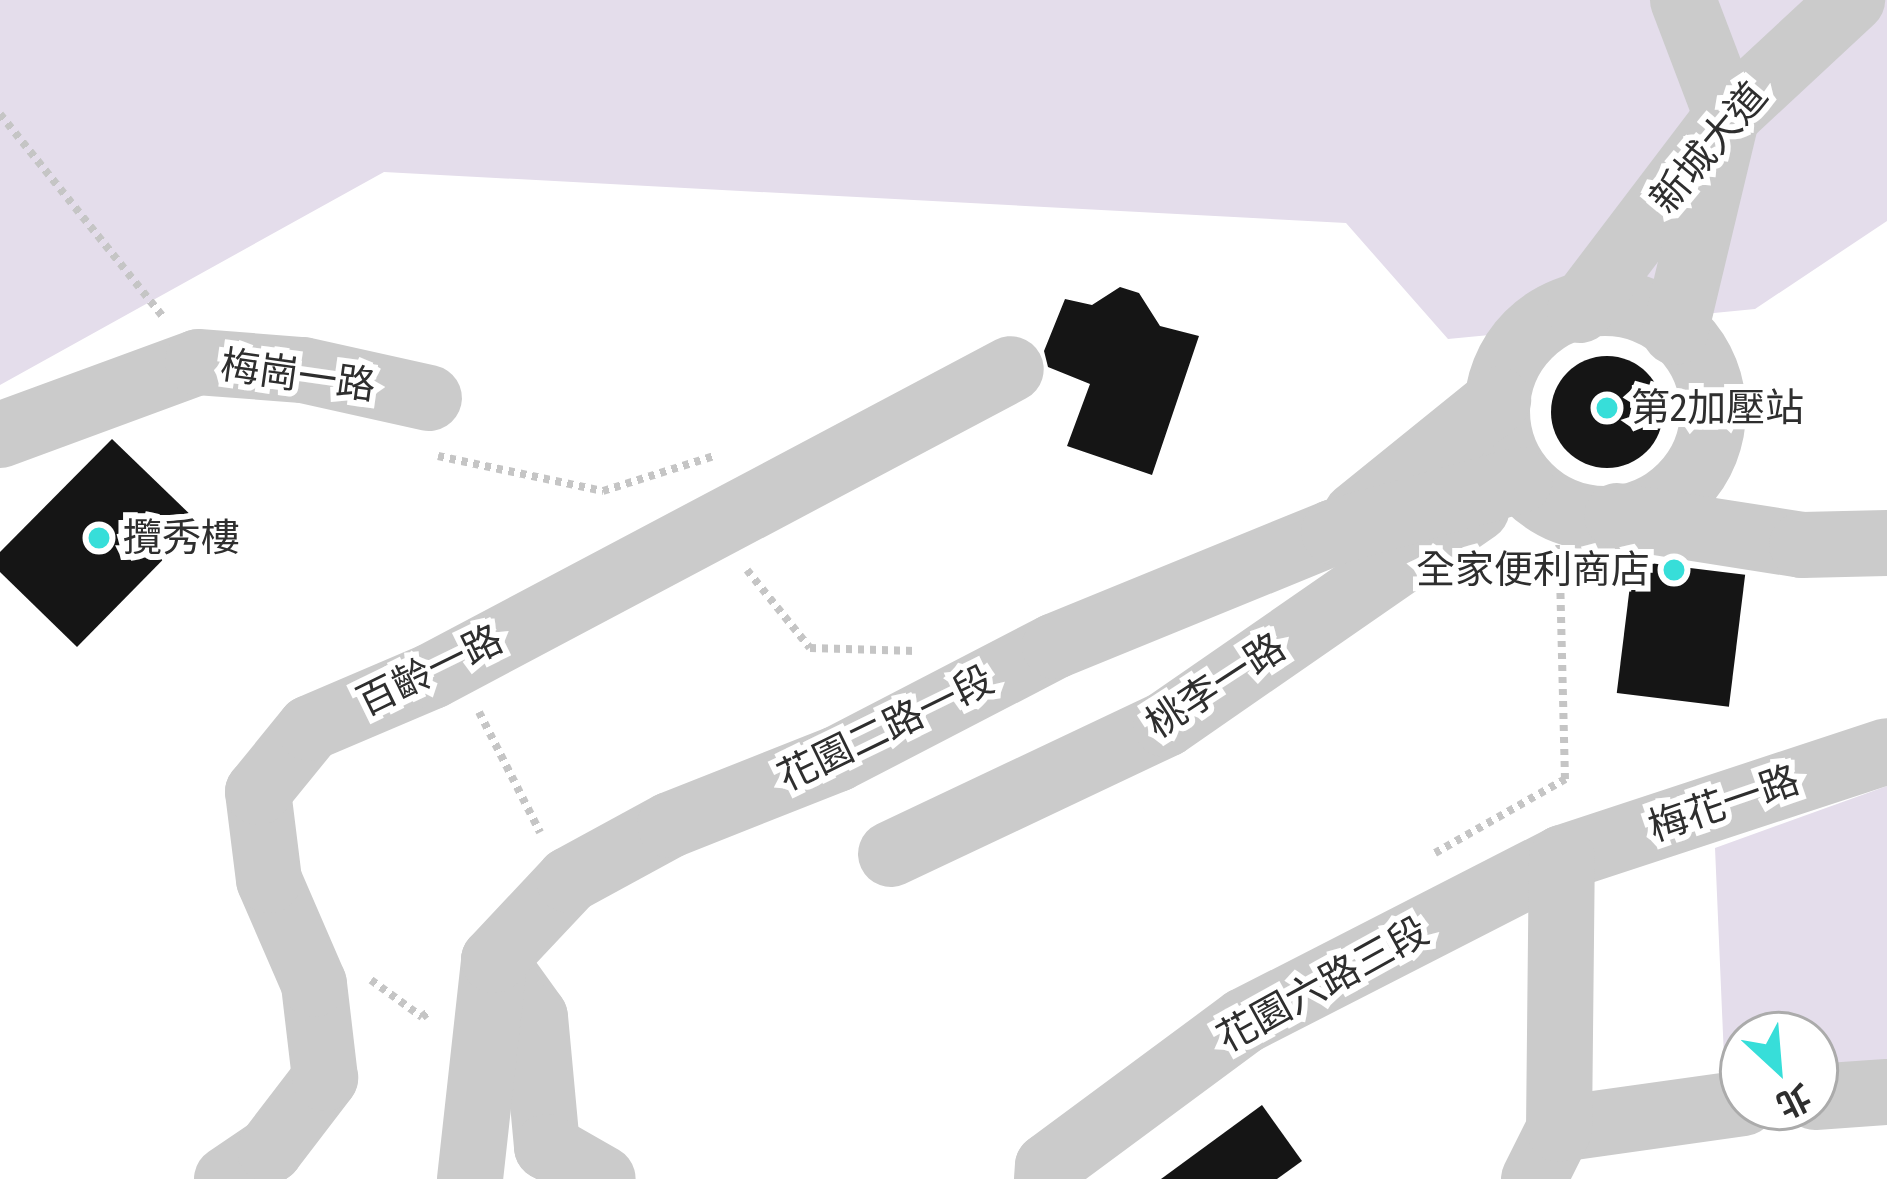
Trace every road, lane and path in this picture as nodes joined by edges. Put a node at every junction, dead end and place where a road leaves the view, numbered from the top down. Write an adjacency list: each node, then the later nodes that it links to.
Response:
1 (1683, 0): 4 (street)
2 (1852, 0): 4 (street, 新城大道)
3 (0, 114): 7 (path)
4 (1726, 116): 5 (street, 新城大道); 6 (street)
5 (1580, 310): 6 (street); 9 (street)
6 (1675, 332): 12 (street)
7 (198, 362): 10 (street, 梅崗一路); 11 (street, 梅崗一路)
8 (1011, 369): 14 (street, 百齡一路)
9 (1498, 400): 15 (street); 17 (street)
10 (426, 425): 14 (path)
11 (18, 430): 13 (street)
12 (1703, 448): 15 (street); 19 (street)
13 (0, 487)
14 (783, 491): 16 (street, 百齡一路)
15 (1564, 501): 17 (street, 花園二路一段); 19 (street); 24 (street, 桃李一路); 26 (path)
16 (716, 523): 20 (path); 33 (street, 百齡一路)
17 (1334, 532): 27 (street, 花園二路一段)
18 (1887, 543): 19 (street)
19 (1802, 545)
20 (928, 649)
21 (475, 705): 23 (path)
22 (1887, 751): 25 (street, 梅花一路)
23 (543, 838)
24 (892, 854)
25 (1562, 858): 32 (street); 36 (street, 花園六路三段)
26 (1442, 862)
27 (494, 960): 28 (path); 34 (street); 35 (street)
28 (364, 975)
29 (1887, 1092): 30 (street)
30 (1839, 1095)
31 (1719, 1109): 32 (street)
32 (1546, 1154)
33 (227, 1179)
34 (470, 1179)
35 (603, 1179)
36 (1047, 1179)

